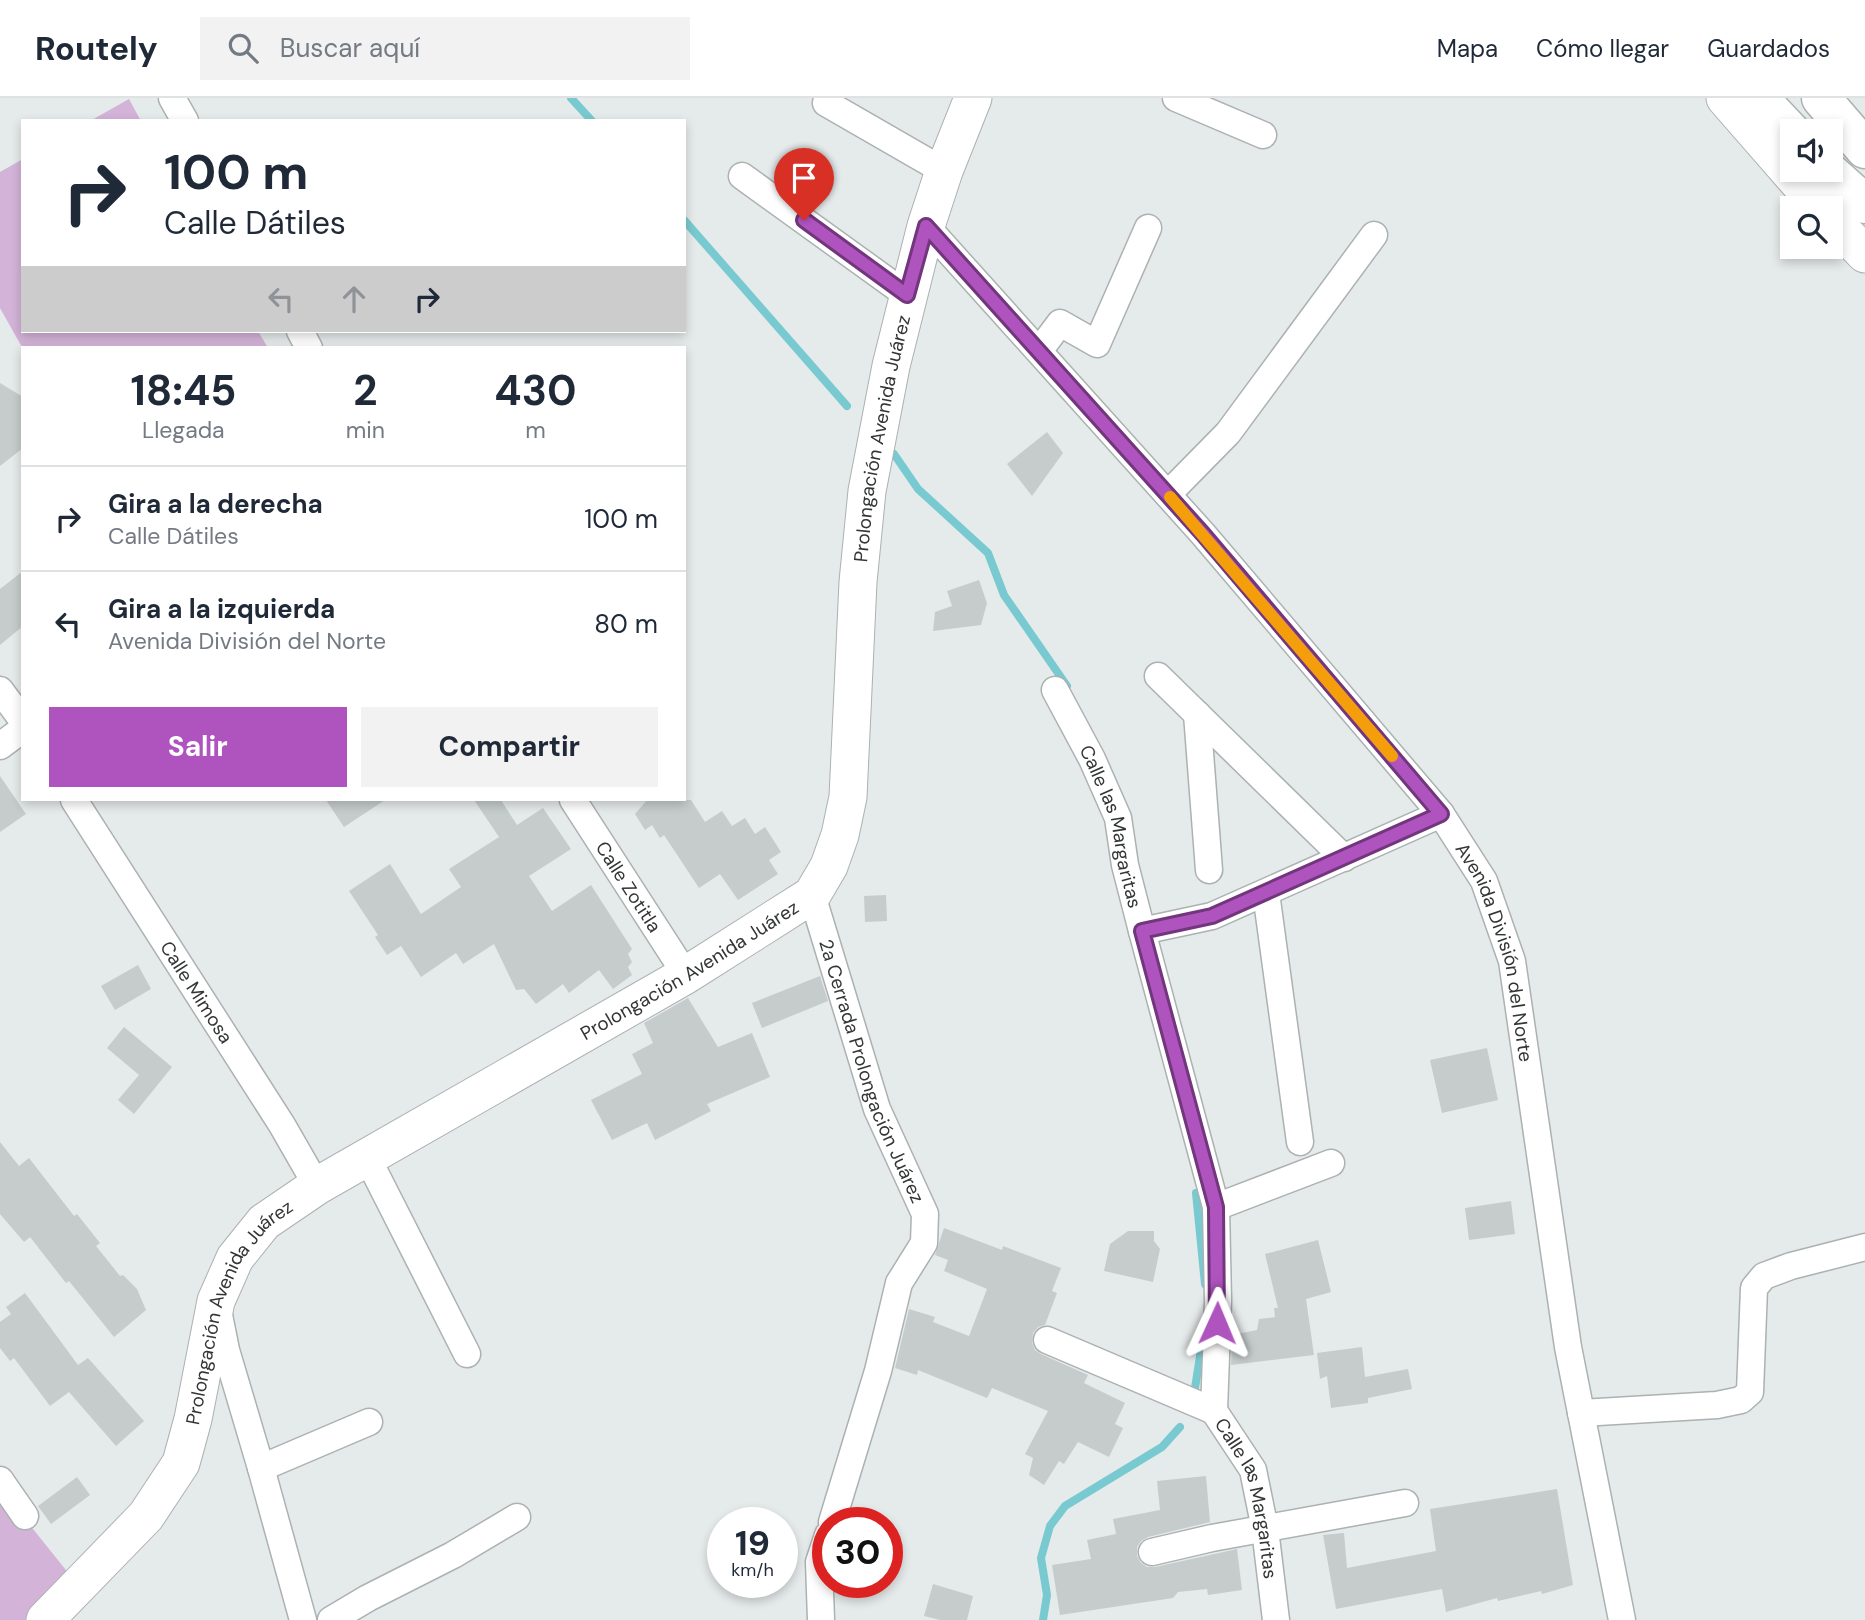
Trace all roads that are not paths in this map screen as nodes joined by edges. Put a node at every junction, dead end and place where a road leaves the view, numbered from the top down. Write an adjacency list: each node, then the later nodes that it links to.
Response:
1 (172, 98): 8 (street)
2 (974, 98): 12 (street, Prolongación Avenida Juárez)
3 (1176, 98): 10 (street)
4 (1725, 98): 15 (street)
5 (1759, 98): 9 (main road)
6 (1821, 98): 11 (main road)
7 (826, 103): 12 (street)
8 (184, 119)
9 (1780, 120)
10 (1263, 135)
11 (1865, 149)
12 (944, 172): 17 (street, Prolongación Avenida Juárez)
13 (742, 176): 22 (street)
14 (1840, 182): 16 (main road)
15 (1811, 196)
16 (1865, 204)
17 (926, 226): 22 (street, Prolongación Avenida Juárez); 23 (street, Avenida División del Norte)
18 (1148, 228): 23 (street)
19 (1843, 231): 21 (street)
20 (1374, 234): 24 (street)
21 (1865, 254)
22 (907, 295): 38 (street, Prolongación Avenida Juárez)
23 (1039, 351): 24 (street, Avenida División del Norte)
24 (1168, 494): 34 (street, Avenida División del Norte)
25 (1158, 676): 28 (street)
26 (0, 690): 29 (street)
27 (1055, 690): 39 (street, Calle las Margaritas)
28 (1196, 714): 35 (street); 36 (street)
29 (21, 718)
30 (21, 730): 31 (street)
31 (0, 746)
32 (75, 801): 44 (street, Calle Mimosa)
33 (574, 801): 40 (street, Calle Zotitla)
34 (1441, 814): 35 (street); 51 (street, Avenida División del Norte)
35 (1344, 858): 37 (street)
36 (1209, 870)
37 (1266, 893): 39 (street); 41 (street)
38 (812, 895): 40 (street, Prolongación Avenida Juárez); 56 (street, 2a Cerrada Prolongación Juárez)
39 (1142, 931): 45 (street, Calle las Margaritas)
40 (686, 975): 42 (street, Prolongación Avenida Juárez)
41 (1300, 1142)
42 (367, 1157): 44 (street, Prolongación Avenida Juárez); 49 (street)
43 (1331, 1163): 45 (street)
44 (317, 1186): 47 (street, Prolongación Avenida Juárez)
45 (1216, 1207): 50 (street, Calle las Margaritas)
46 (1865, 1247): 51 (street)
47 (216, 1301): 53 (street); 62 (street, Prolongación Avenida Juárez)
48 (1047, 1340): 50 (street)
49 (467, 1354)
50 (1214, 1410): 59 (street, Calle las Margaritas)
51 (1581, 1413): 67 (street, Avenida División del Norte)
52 (369, 1422): 53 (street)
53 (261, 1468): 63 (street)
54 (0, 1480): 57 (street)
55 (1405, 1503): 59 (street)
56 (837, 1507)
57 (26, 1516)
58 (517, 1517): 64 (street)
59 (1265, 1529): 60 (street); 66 (street, Calle las Margaritas)
60 (1152, 1552)
61 (820, 1598): 65 (street)
62 (45, 1620)
63 (303, 1620)
64 (331, 1620)
65 (821, 1620)
66 (1276, 1620)
67 (1622, 1620)

